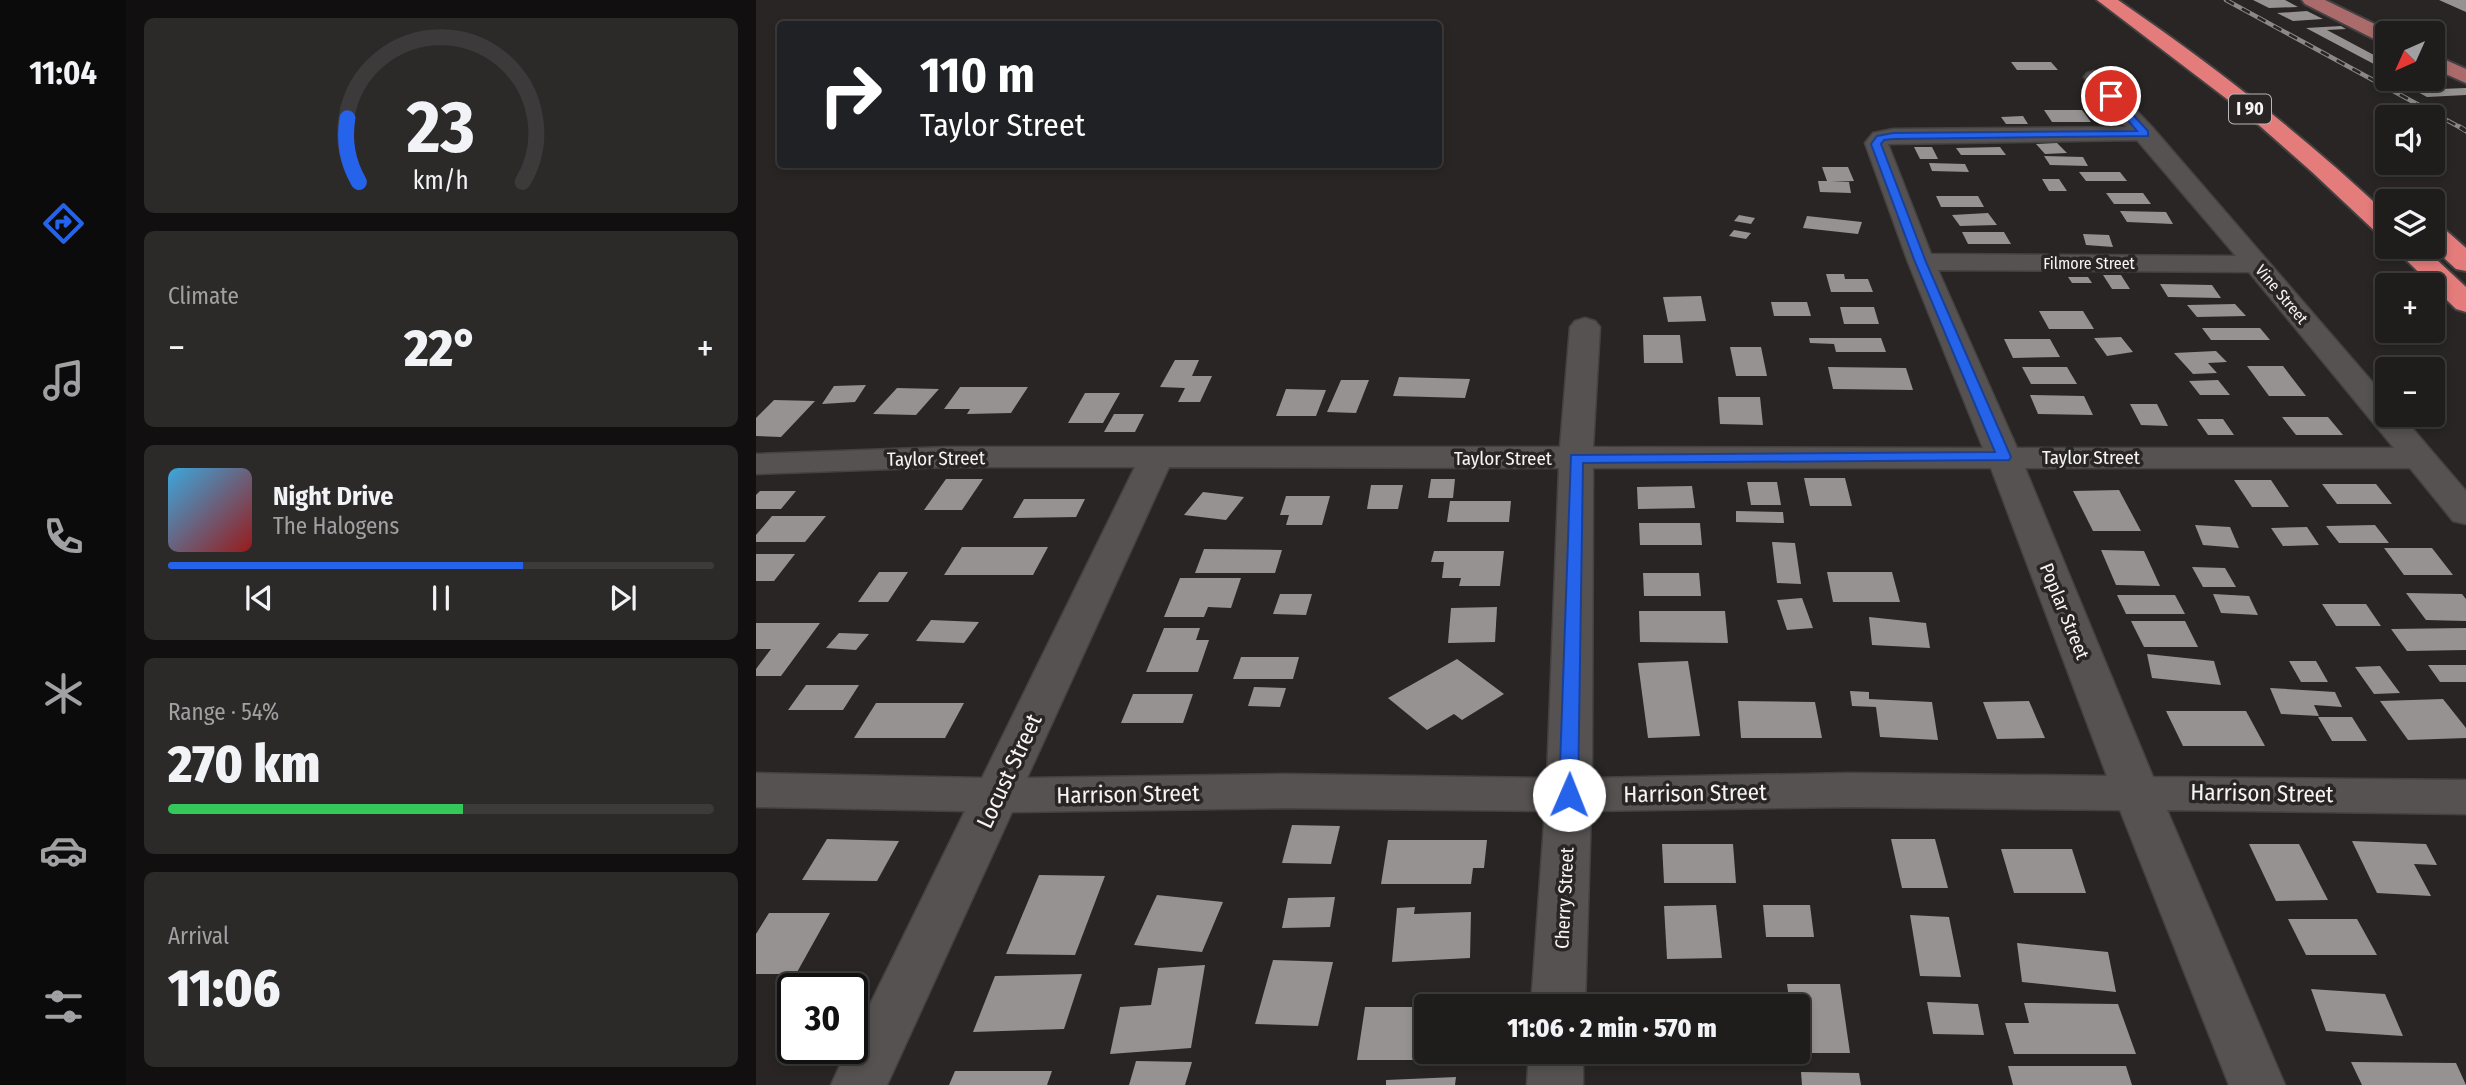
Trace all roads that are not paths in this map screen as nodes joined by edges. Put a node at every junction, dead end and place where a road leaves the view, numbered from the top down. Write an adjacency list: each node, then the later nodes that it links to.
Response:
1 (2106, 0): 10 (highway, I 90)
2 (2127, 0): 9 (highway, I 90)
3 (2311, 0): 4 (main road)
4 (2375, 32)
5 (2445, 66): 7 (main road)
6 (2094, 77): 8 (street, Vine Street)
7 (2466, 77)
8 (2145, 134): 15 (street, Poplar Street); 17 (street, Vine Street)
9 (2362, 175)
10 (2375, 216)
11 (2445, 242): 13 (highway)
12 (2445, 244): 16 (highway)
13 (2466, 257)
14 (2419, 259): 18 (highway)
15 (1921, 262): 17 (street, Filmore Street); 25 (street, Poplar Street)
16 (2466, 262)
17 (2256, 264): 27 (street, Vine Street)
18 (2434, 273)
19 (2445, 284): 21 (highway)
20 (2445, 285): 22 (highway)
21 (2466, 303)
22 (2466, 309)
23 (1585, 327): 26 (street, Cherry Street)
24 (1157, 457): 26 (street, Taylor Street); 28 (street, Taylor Street); 32 (street, Locust Street)
25 (2004, 457): 26 (street, Taylor Street); 27 (street, Taylor Street); 31 (street, Poplar Street)
26 (1576, 458): 33 (street, Cherry Street)
27 (2419, 458): 29 (street, Vine Street)
28 (756, 464)
29 (2466, 513)
30 (756, 790): 32 (street, Harrison Street)
31 (2136, 792): 33 (street, Harrison Street); 34 (street, Harrison Street); 39 (street, Poplar Street)
32 (998, 795): 33 (street, Harrison Street); 37 (street, Locust Street)
33 (1569, 795): 35 (street, Cherry Street)
34 (2466, 797)
35 (1559, 994)
36 (1556, 1064): 38 (street)
37 (859, 1085)
38 (1555, 1085)
39 (2256, 1085)

